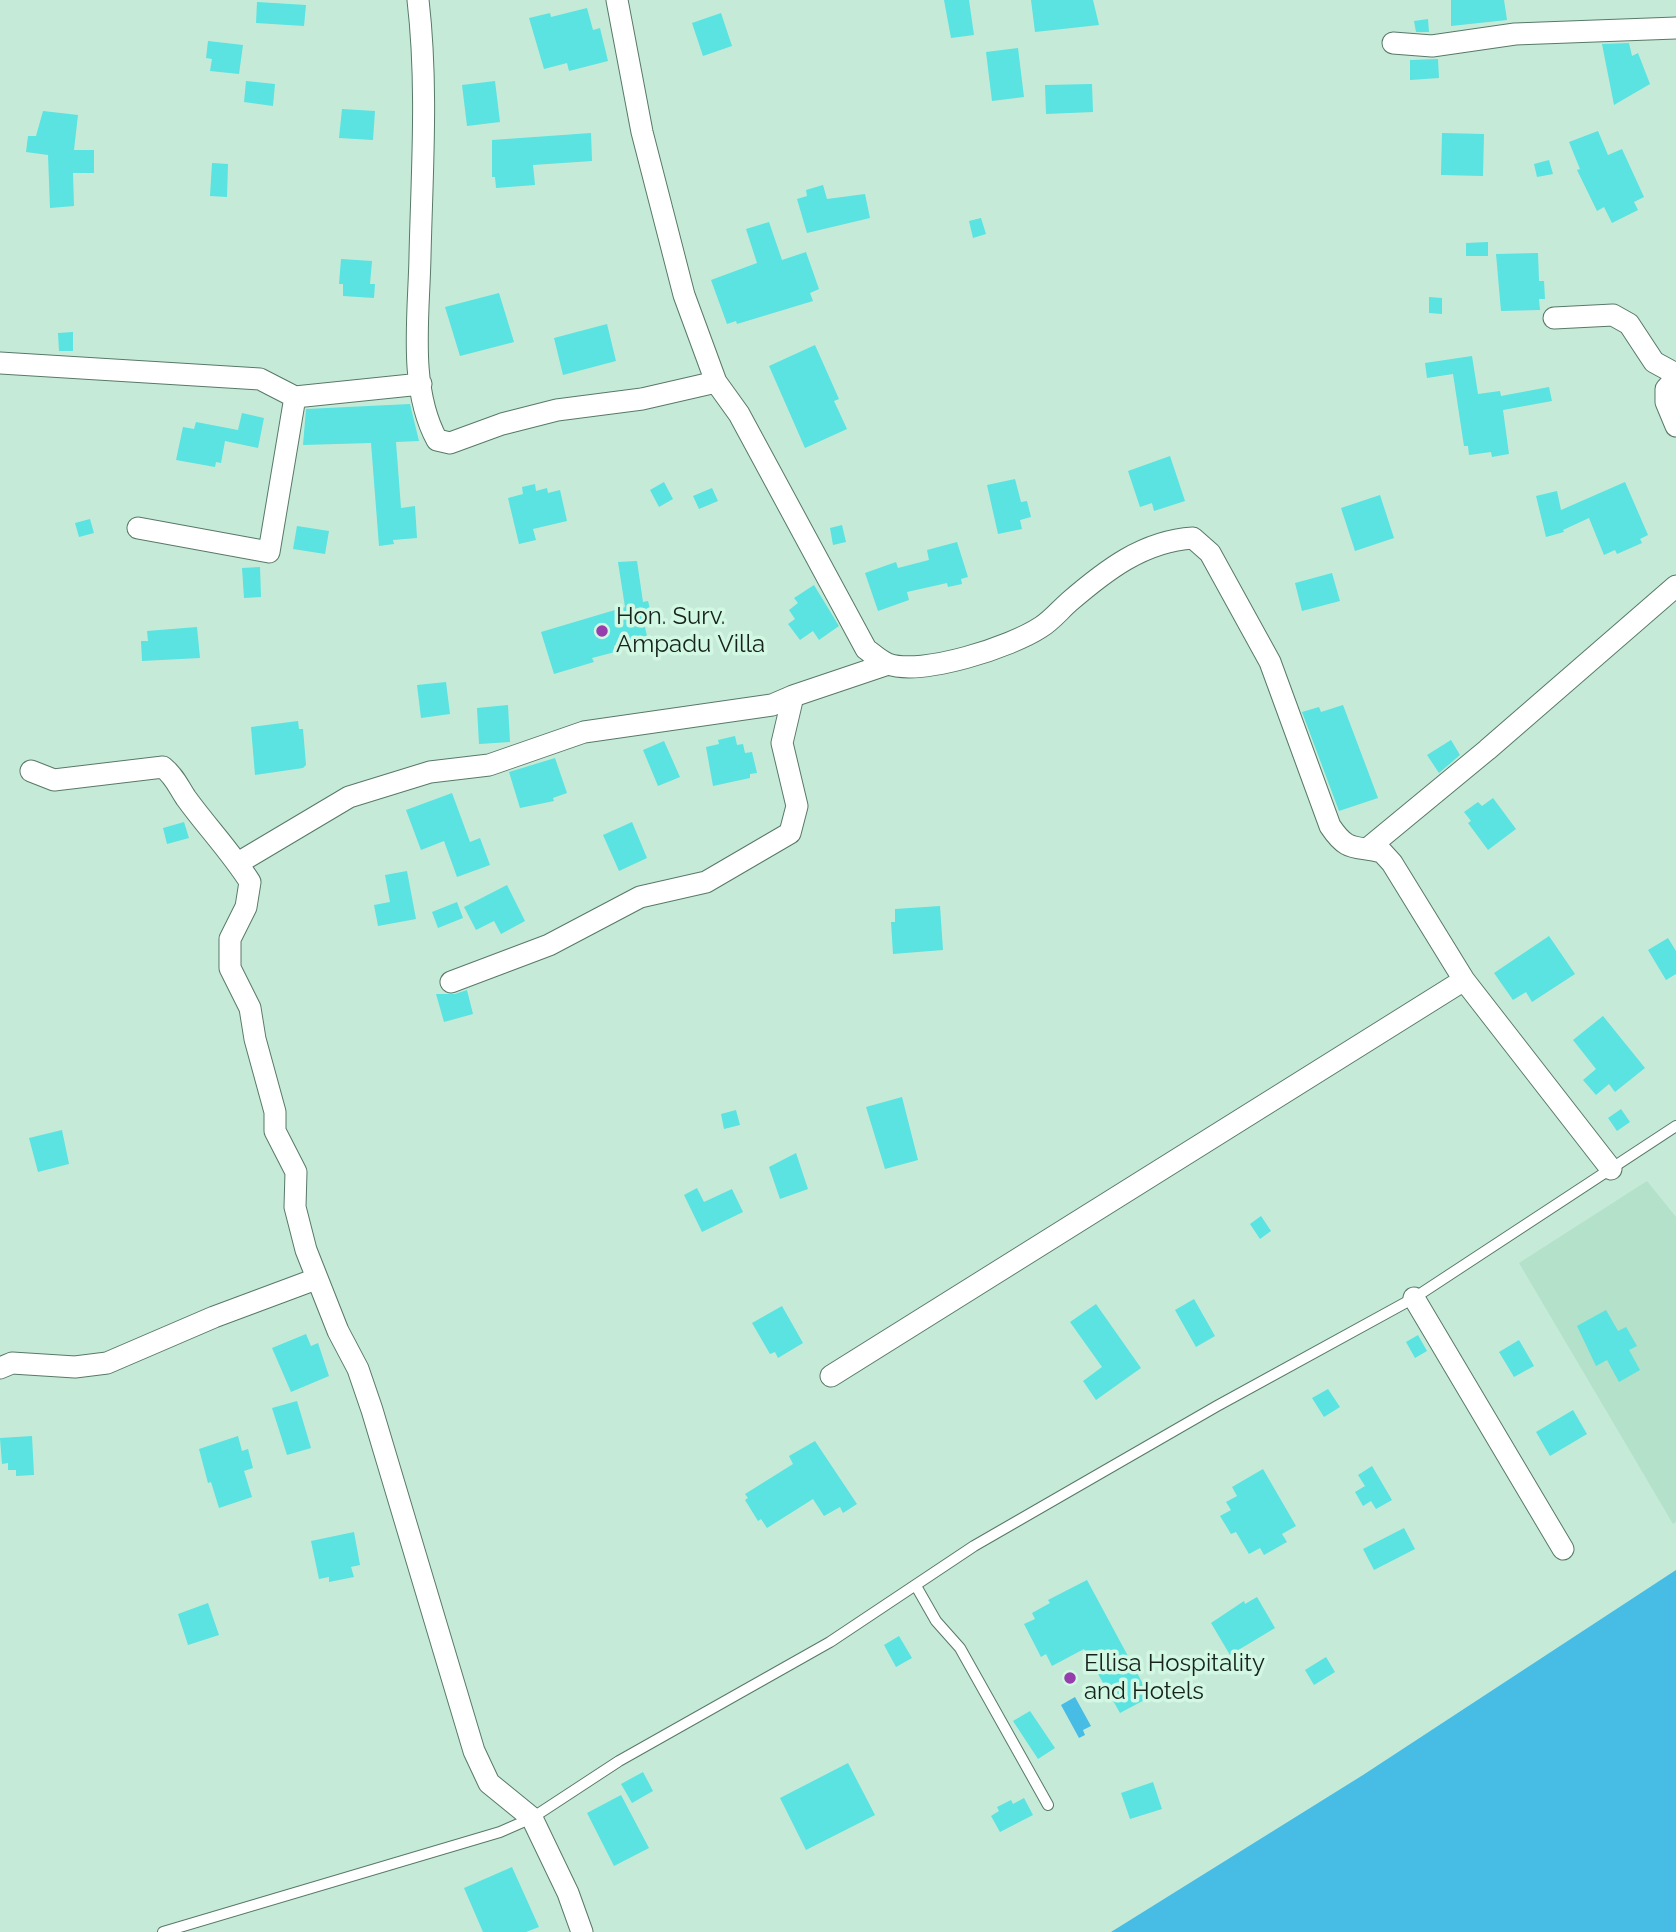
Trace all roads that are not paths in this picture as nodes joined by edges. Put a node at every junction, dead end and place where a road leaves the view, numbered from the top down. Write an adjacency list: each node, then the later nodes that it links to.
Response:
1 (418, 0): 9 (street)
2 (617, 0): 8 (street)
3 (1676, 29): 4 (street)
4 (1393, 43)
5 (1554, 318): 7 (street)
6 (0, 363): 10 (street)
7 (1676, 376): 11 (street)
8 (716, 382): 9 (street); 14 (street)
9 (421, 384): 10 (street)
10 (295, 397): 12 (street)
11 (1676, 426)
12 (138, 528)
13 (1676, 586): 17 (street)
14 (888, 664): 15 (street); 17 (street)
15 (793, 696): 18 (street); 20 (street)
16 (31, 771): 18 (street)
17 (1367, 849): 19 (street)
18 (238, 863): 23 (street)
19 (1464, 980): 22 (street); 26 (street)
20 (451, 982)
21 (1676, 1126): 22 (lane)
22 (1611, 1169): 24 (lane)
23 (316, 1279): 25 (street); 30 (street)
24 (1414, 1298): 27 (street); 28 (lane)
25 (0, 1368)
26 (831, 1376)
27 (1563, 1549)
28 (916, 1586): 29 (lane); 30 (lane)
29 (1048, 1805)
30 (532, 1818): 31 (lane); 32 (street)
31 (163, 1932)
32 (582, 1932)

